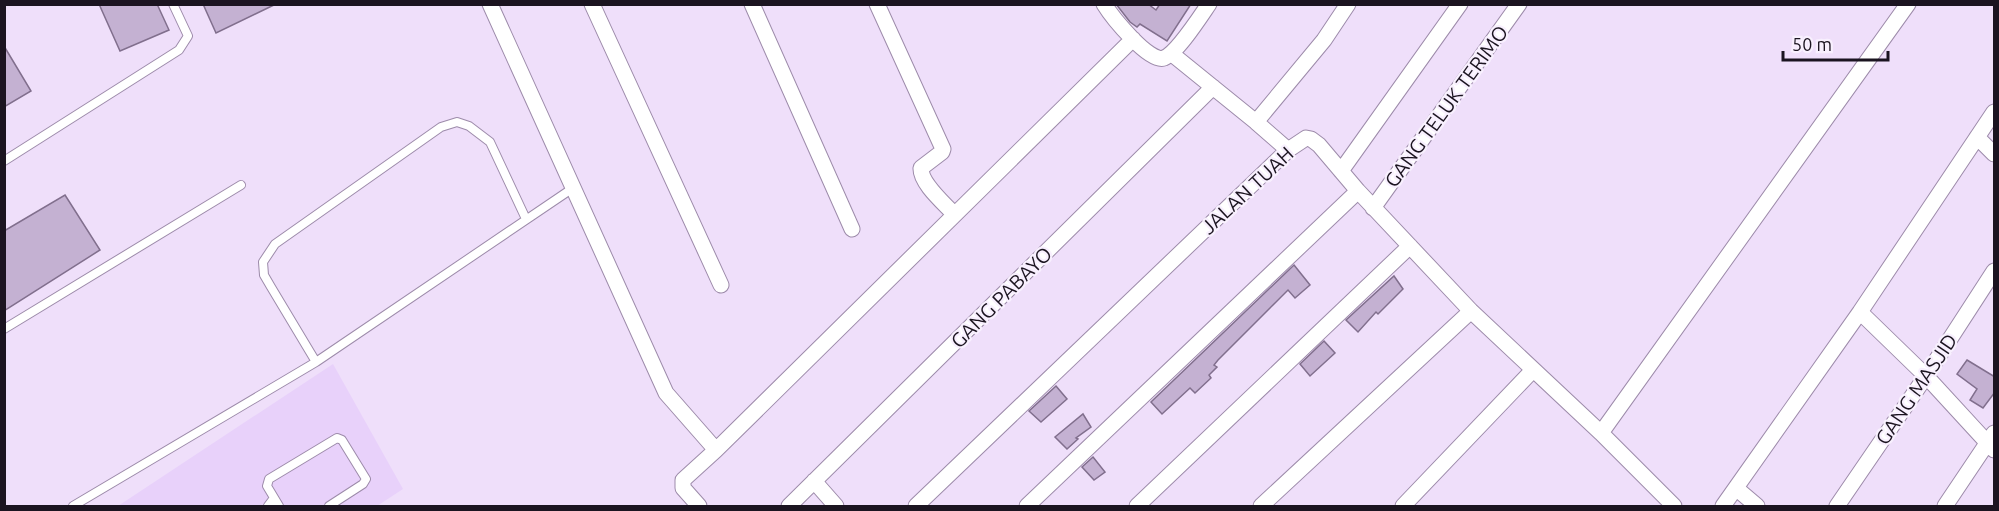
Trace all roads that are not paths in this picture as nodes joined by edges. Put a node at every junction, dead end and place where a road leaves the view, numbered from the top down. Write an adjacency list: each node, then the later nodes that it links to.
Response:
1 (173, 4): 20 (lane)
2 (490, 4): 23 (street)
3 (592, 4): 31 (street)
4 (752, 4): 28 (street)
5 (877, 4): 26 (street)
6 (1209, 4): 13 (street)
7 (1348, 4): 16 (street)
8 (1460, 4): 21 (street)
9 (1519, 4): 25 (street, GANG TELUK TERIMO)
10 (1908, 4): 38 (street)
11 (1106, 5): 12 (street)
12 (1133, 39): 13 (street); 26 (street)
13 (1167, 57): 14 (street)
14 (1213, 87): 16 (street); 41 (street, GANG PABAYO)
15 (1995, 112): 17 (street)
16 (1256, 122): 18 (street)
17 (1977, 137): 19 (street); 33 (street)
18 (1288, 150): 21 (street, JALAN TUAH); 51 (street, JALAN TUAH)
19 (1995, 154)
20 (4, 161)
21 (1341, 171): 24 (street, JALAN TUAH)
22 (241, 185): 34 (lane)
23 (573, 188): 27 (lane); 40 (street)
24 (1358, 191): 25 (street, JALAN TUAH); 52 (street)
25 (1373, 207): 29 (street, JALAN TUAH)
26 (954, 214): 40 (street)
27 (526, 219): 35 (lane); 35 (lane)
28 (852, 229)
29 (1410, 246): 32 (street, JALAN TUAH); 53 (street)
30 (1995, 271): 37 (street, GANG MASJID)
31 (721, 285)
32 (1471, 311): 36 (street, JALAN TUAH); 54 (street)
33 (1860, 312): 37 (street); 42 (street)
34 (4, 329)
35 (316, 362): 44 (lane)
36 (1533, 370): 38 (street, JALAN TUAH); 55 (street)
37 (1926, 376): 39 (street); 59 (street, GANG MASJID)
38 (1601, 433): 56 (street, JALAN TUAH)
39 (1992, 442): 60 (street)
40 (716, 450): 48 (street)
41 (814, 481): 49 (street, GANG PABAYO); 50 (street)
42 (1737, 489): 57 (street); 58 (street)
43 (274, 498): 45 (lane); 46 (lane); 47 (lane)
44 (73, 507)
45 (268, 507)
46 (279, 507)
47 (329, 507)
48 (699, 507)
49 (789, 507)
50 (836, 507)
51 (916, 507)
52 (1027, 507)
53 (1137, 507)
54 (1261, 507)
55 (1403, 507)
56 (1674, 507)
57 (1723, 507)
58 (1756, 507)
59 (1837, 507)
60 (1945, 507)

